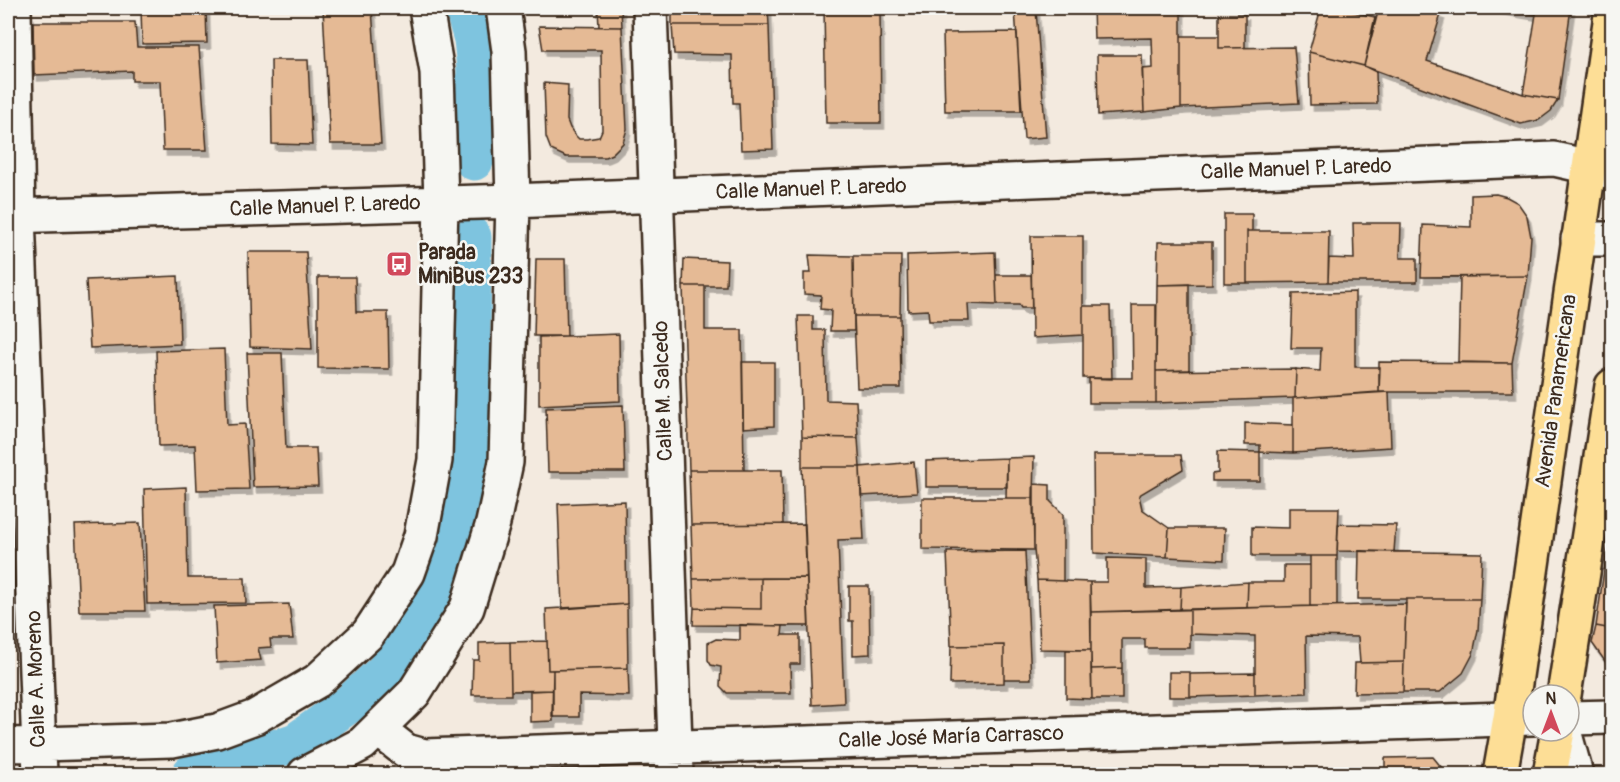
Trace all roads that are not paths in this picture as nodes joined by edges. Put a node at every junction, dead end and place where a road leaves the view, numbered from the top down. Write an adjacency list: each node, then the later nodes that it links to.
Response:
1 (14, 8): 10 (street, Calle A. Moreno)
2 (426, 8): 9 (street)
3 (503, 8): 8 (street)
4 (650, 8): 7 (street, Calle M. Salcedo)
5 (1612, 8): 6 (main road, Avenida Panamericana)
6 (1600, 170): 7 (street, Calle Manuel P. Laredo); 11 (main road, Avenida Panamericana)
7 (656, 195): 8 (street, Calle Manuel P. Laredo); 24 (street, Calle M. Salcedo)
8 (513, 201): 9 (street, Calle Manuel P. Laredo); 20 (street)
9 (441, 202): 10 (street, Calle Manuel P. Laredo); 23 (street)
10 (13, 216): 23 (street, Calle A. Moreno)
11 (1578, 239): 12 (street); 14 (main road, Avenida Panamericana)
12 (1612, 240)
13 (1612, 386): 15 (main road)
14 (1526, 683)
15 (1566, 683)
16 (1612, 717): 18 (street)
17 (1521, 718): 24 (street, Calle José María Carrasco)
18 (1581, 718)
19 (1521, 721): 26 (main road, Avenida Panamericana)
20 (378, 729): 24 (street, Calle José María Carrasco); 25 (street)
21 (1556, 743): 27 (main road)
22 (1567, 743): 28 (street)
23 (28, 754)
24 (675, 760)
25 (305, 774)
26 (1500, 774)
27 (1550, 774)
28 (1576, 774)

